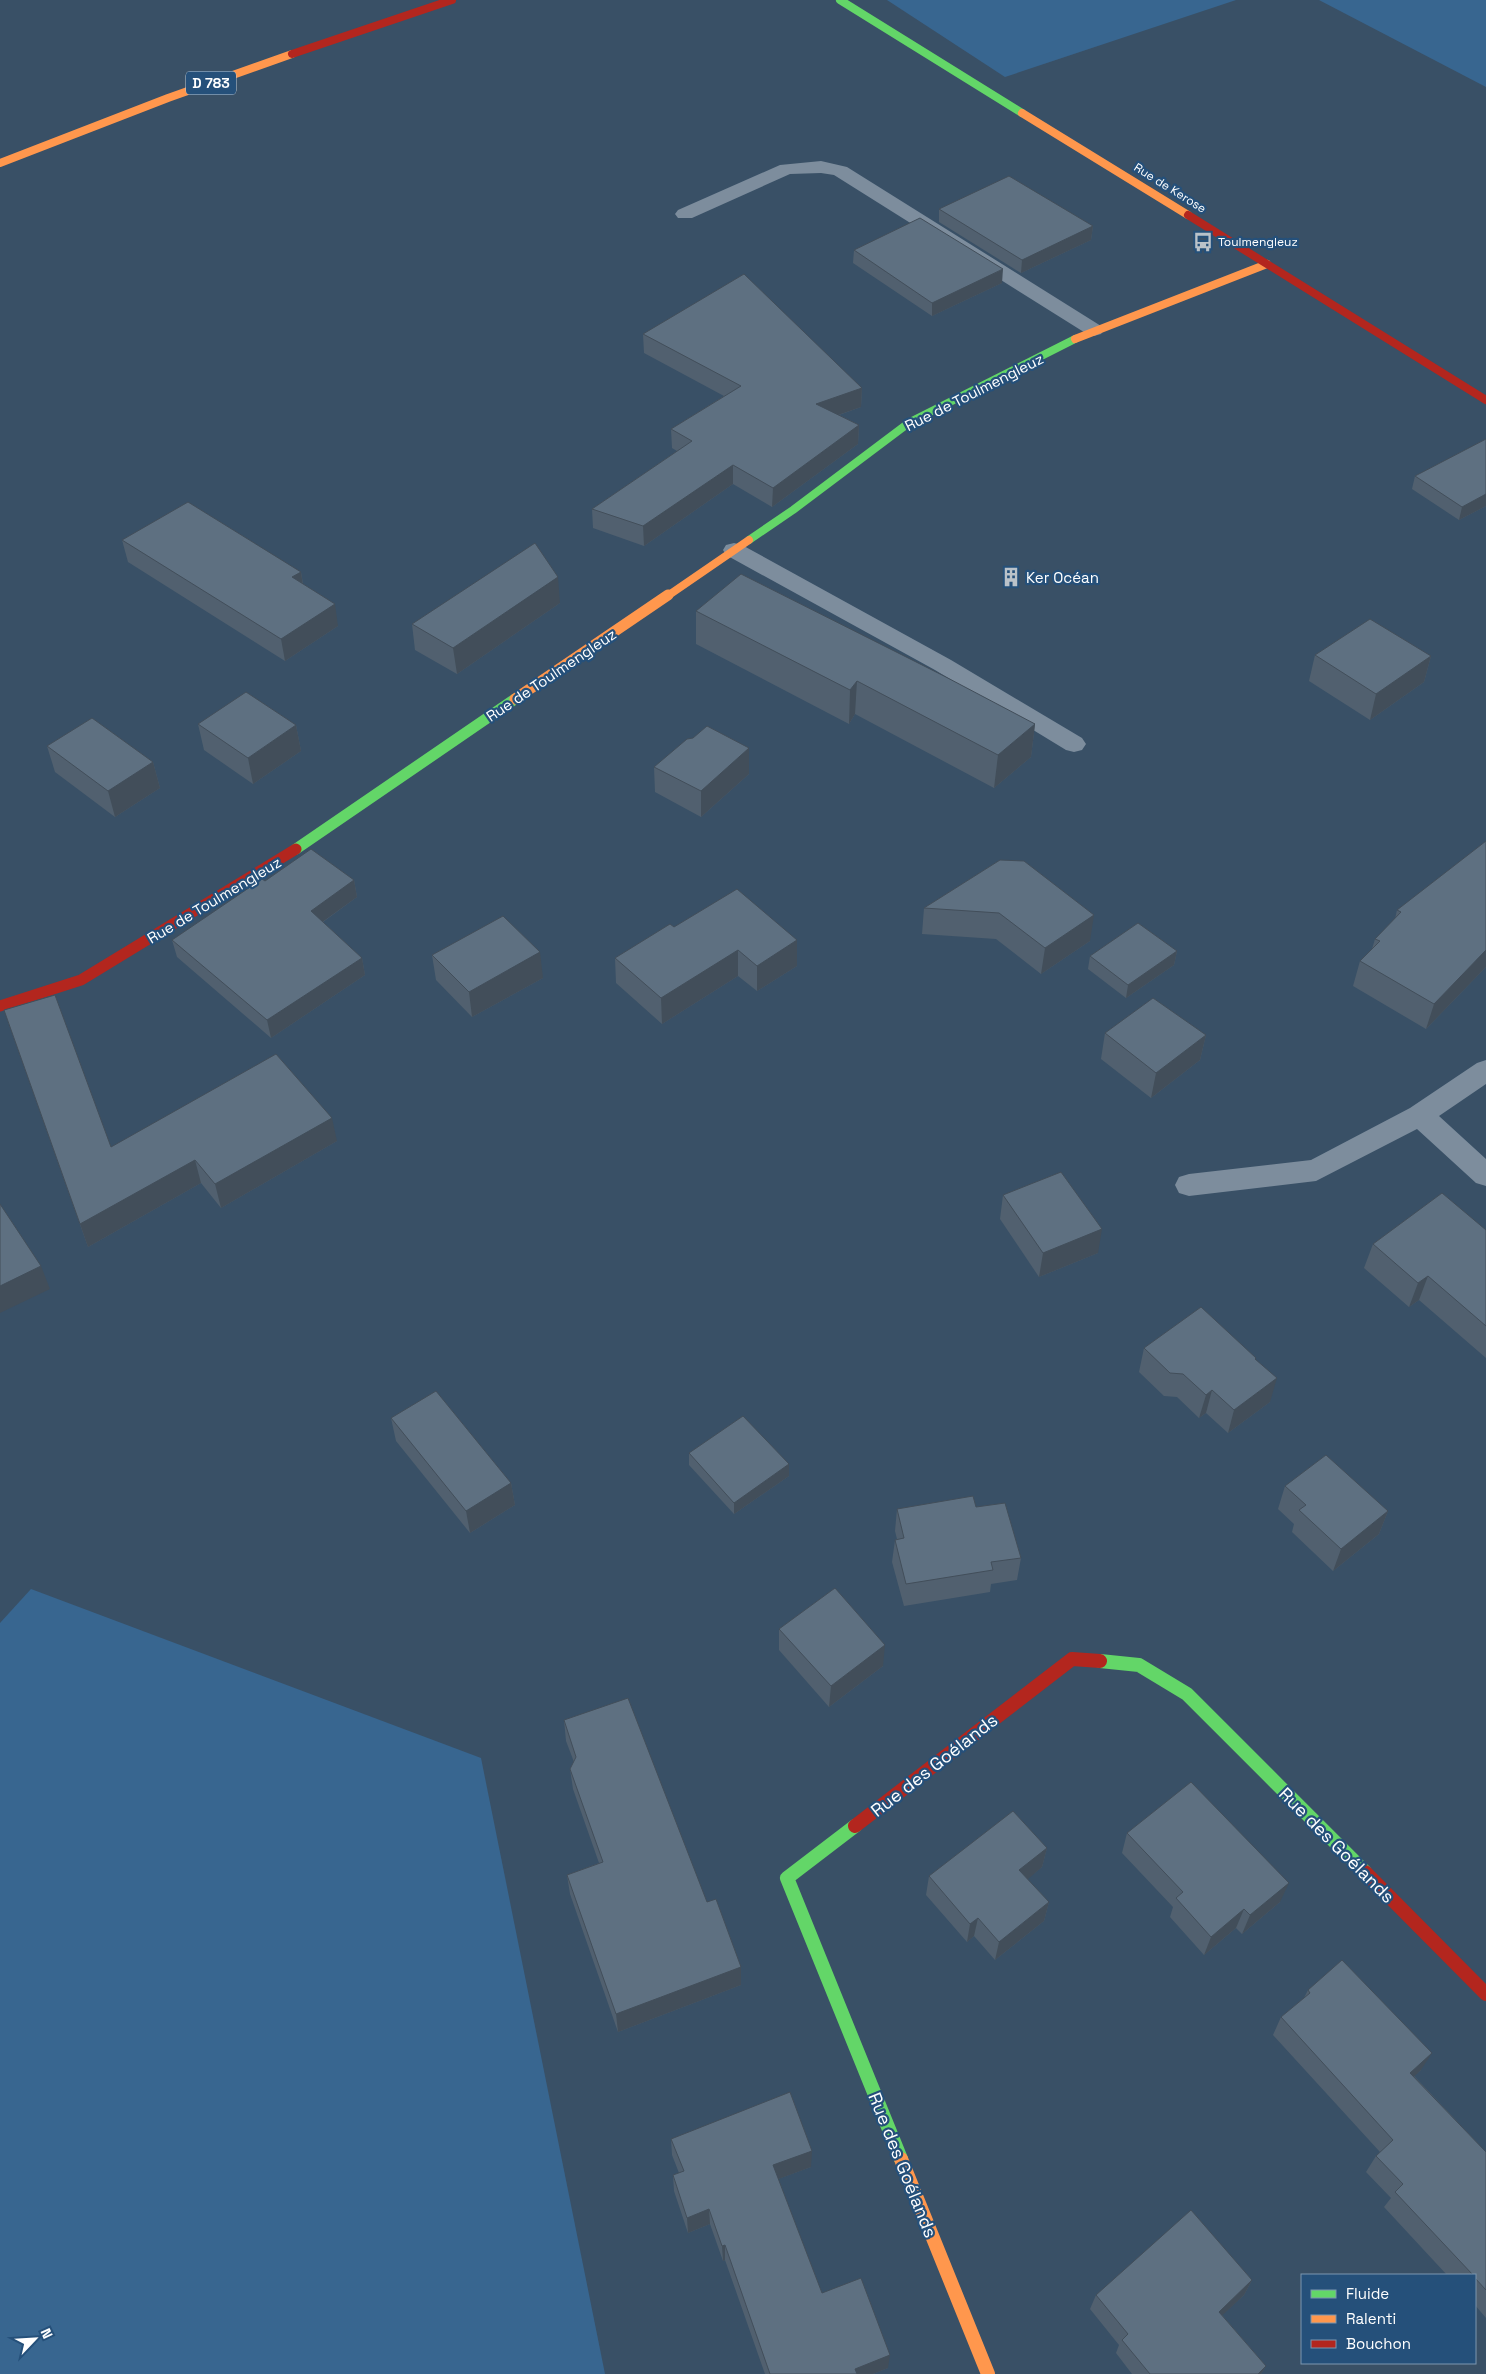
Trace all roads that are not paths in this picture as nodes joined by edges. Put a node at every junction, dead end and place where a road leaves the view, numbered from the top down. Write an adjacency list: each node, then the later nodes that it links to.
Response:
1 (452, 0): 3 (street, D 783)
2 (840, 0): 5 (street, Rue de Kerose)
3 (0, 163)
4 (686, 214): 6 (street)
5 (1267, 264): 6 (street, Rue de Toulmengleuz); 7 (street, Rue de Kerose)
6 (1094, 330): 8 (street, Rue de Toulmengleuz)
7 (1486, 400)
8 (734, 550): 9 (street); 10 (street, Rue de Toulmengleuz)
9 (1074, 744)
10 (0, 1006)
11 (1486, 1070): 12 (street)
12 (1420, 1115): 13 (street); 14 (street)
13 (1486, 1176)
14 (1189, 1185)
15 (1486, 1994): 16 (street, Rue des Goélands)
16 (988, 2374)

